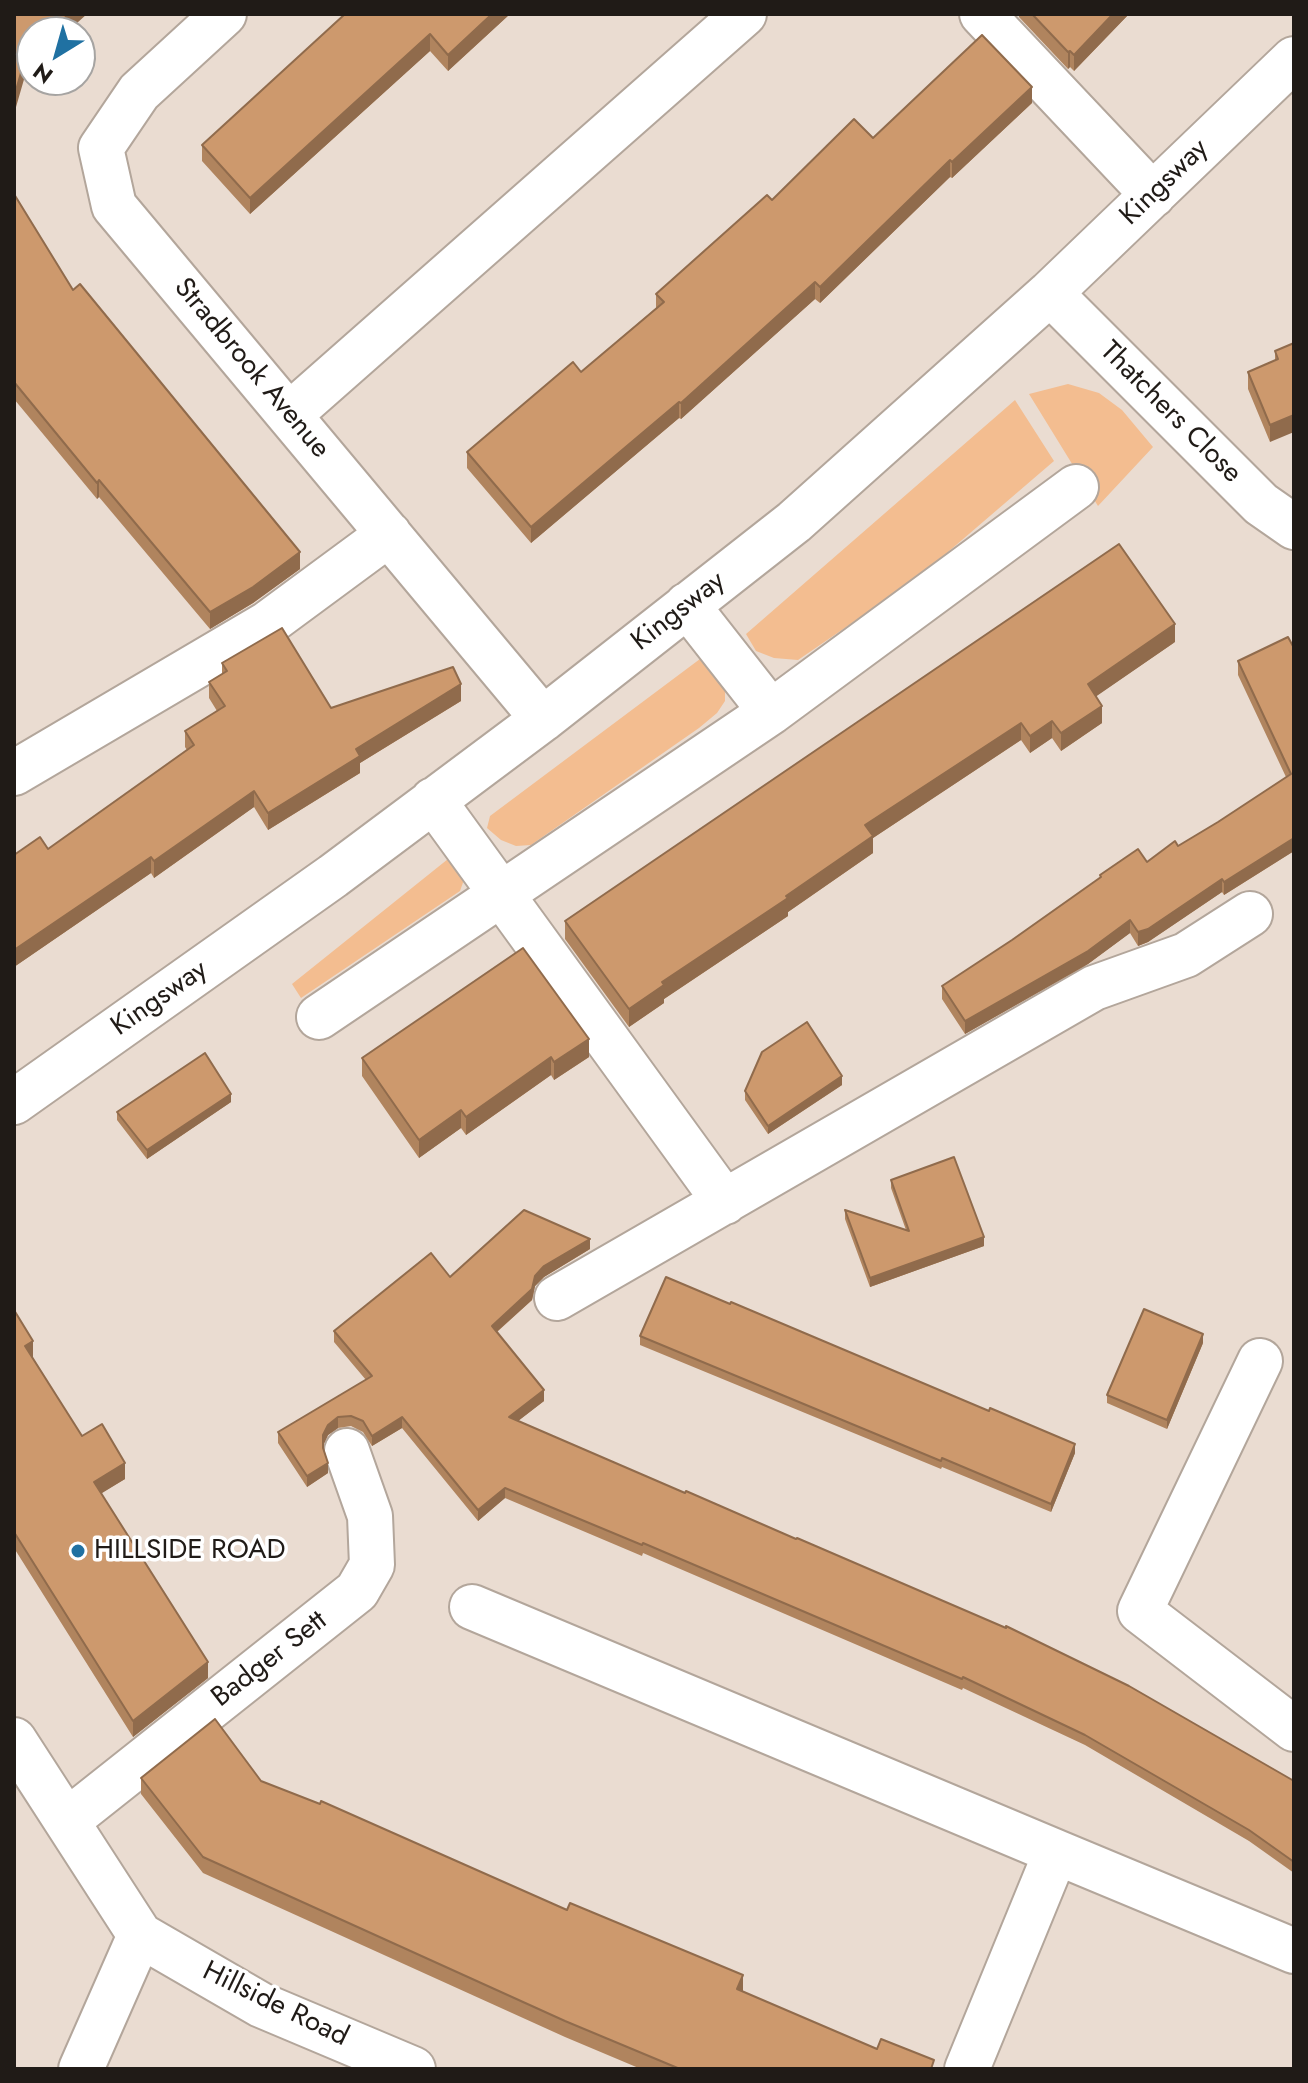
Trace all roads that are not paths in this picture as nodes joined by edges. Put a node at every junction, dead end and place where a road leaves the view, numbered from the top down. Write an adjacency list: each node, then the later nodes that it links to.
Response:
1 (224, 14): 7 (street, Stradbrook Avenue)
2 (744, 14): 7 (street)
3 (982, 14): 5 (street)
4 (1294, 59): 5 (street, Kingsway)
5 (1153, 195): 6 (street, Kingsway)
6 (1050, 293): 9 (street, Thatchers Close); 11 (street, Kingsway)
7 (289, 415): 10 (street, Stradbrook Avenue)
8 (1076, 487): 12 (street)
9 (1294, 527)
10 (389, 534): 13 (street, Stradbrook Avenue); 14 (street)
11 (687, 605): 12 (street); 13 (street, Kingsway)
12 (771, 712): 16 (street)
13 (543, 719): 15 (street, Kingsway)
14 (14, 773)
15 (433, 800): 16 (street); 19 (street, Kingsway)
16 (501, 894): 18 (street); 20 (street)
17 (1250, 914): 20 (street)
18 (319, 1017)
19 (14, 1102)
20 (725, 1202): 21 (street)
21 (557, 1298)
22 (1260, 1361): 25 (street)
23 (347, 1451): 27 (street, Badger Sett)
24 (472, 1607): 28 (street)
25 (1294, 1729)
26 (14, 1740): 27 (street)
27 (67, 1821): 29 (street)
28 (1056, 1852): 30 (street); 33 (street)
29 (140, 1935): 31 (street); 32 (street, Hillside Road)
30 (1294, 1951)
31 (81, 2069)
32 (413, 2069)
33 (967, 2069)

